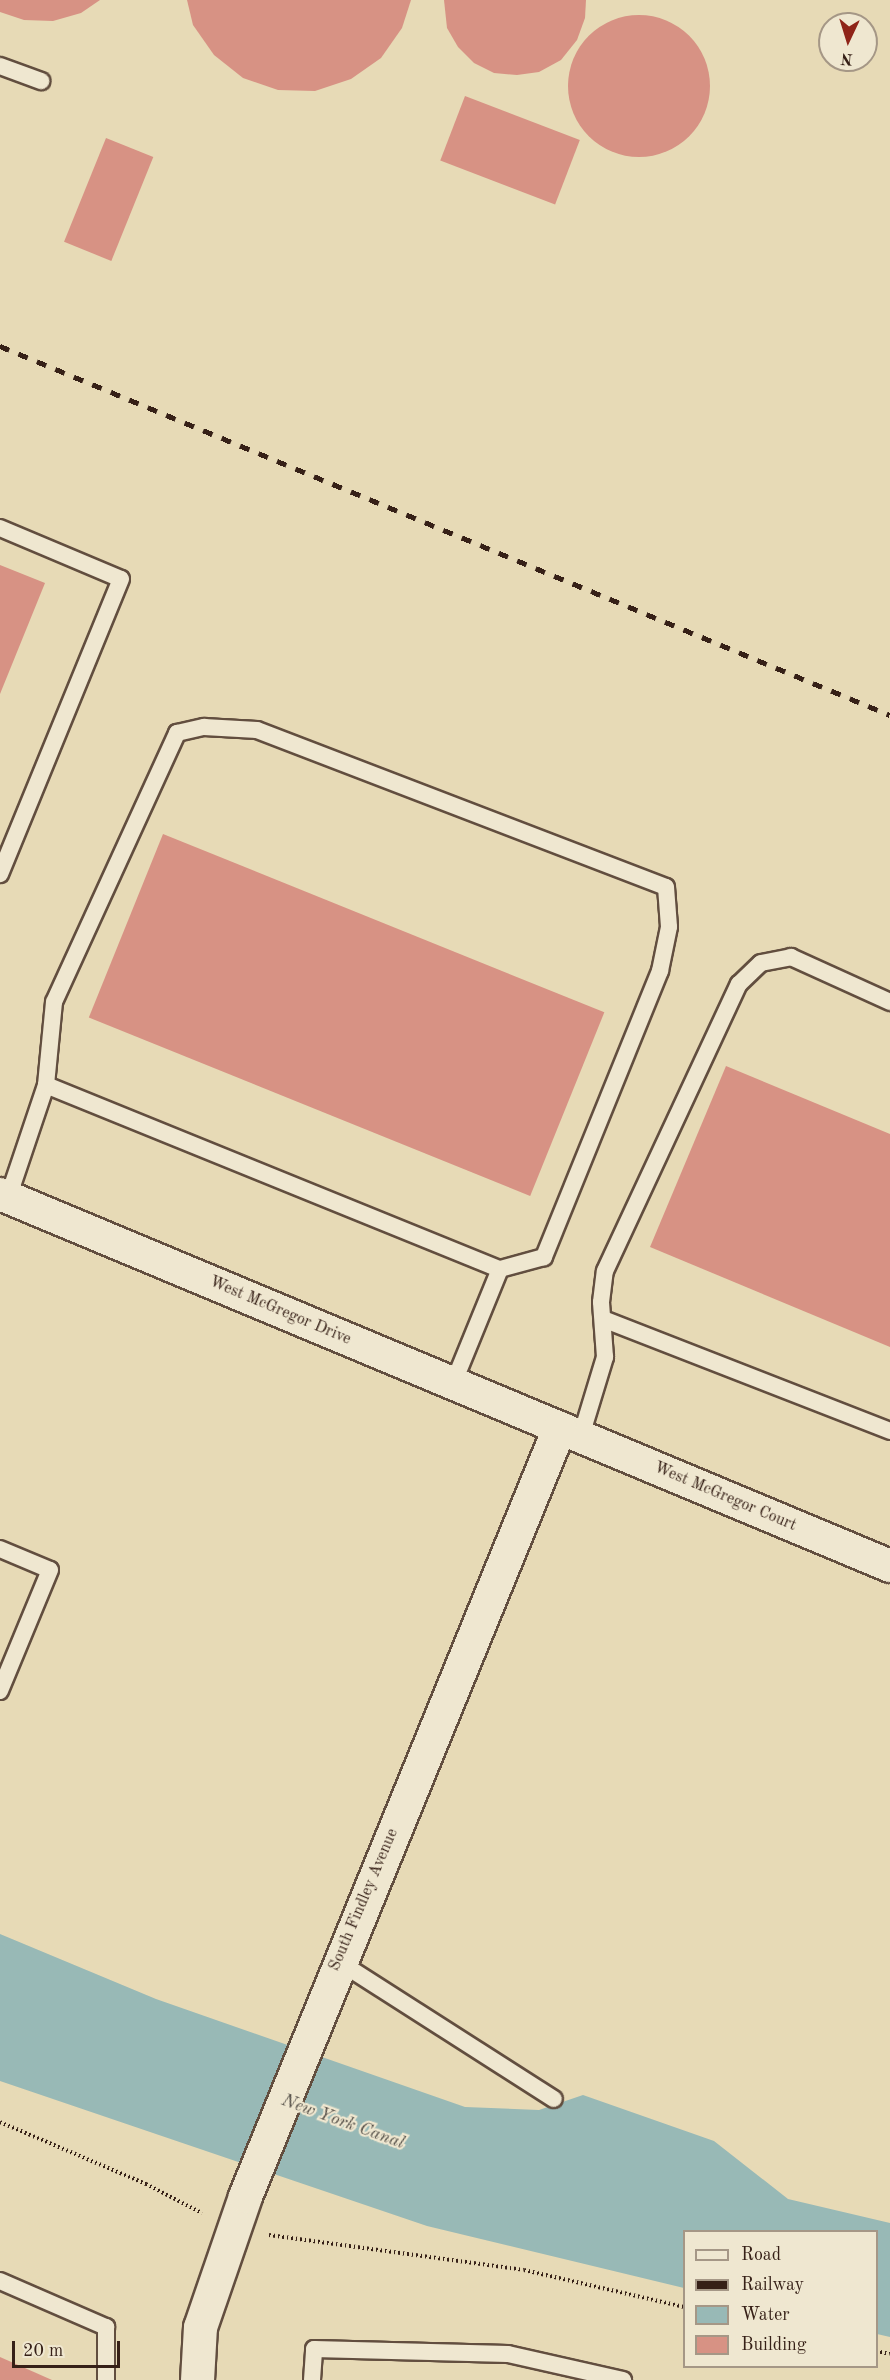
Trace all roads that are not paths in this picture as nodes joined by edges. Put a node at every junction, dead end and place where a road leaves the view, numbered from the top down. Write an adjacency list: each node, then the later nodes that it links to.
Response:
1 (0, 66): 2 (lane)
2 (41, 81)
3 (0, 528): 4 (lane)
4 (0, 874)
5 (890, 1002): 9 (lane)
6 (46, 1085): 7 (lane); 8 (lane); 8 (lane)
7 (4, 1196): 10 (street, West McGregor Drive)
8 (500, 1269): 10 (lane)
9 (603, 1319): 11 (lane); 12 (lane)
10 (453, 1384): 12 (street, West McGregor Drive)
11 (890, 1431)
12 (570, 1432): 14 (street, West McGregor Court); 16 (street, South Findley Avenue)
13 (0, 1550): 15 (lane)
14 (890, 1566)
15 (0, 1691)
16 (338, 1961): 17 (lane); 20 (street, South Findley Avenue)
17 (554, 2099)
18 (0, 2281): 19 (lane)
19 (105, 2380)
20 (197, 2380)
21 (312, 2380): 22 (lane)
22 (623, 2380)

